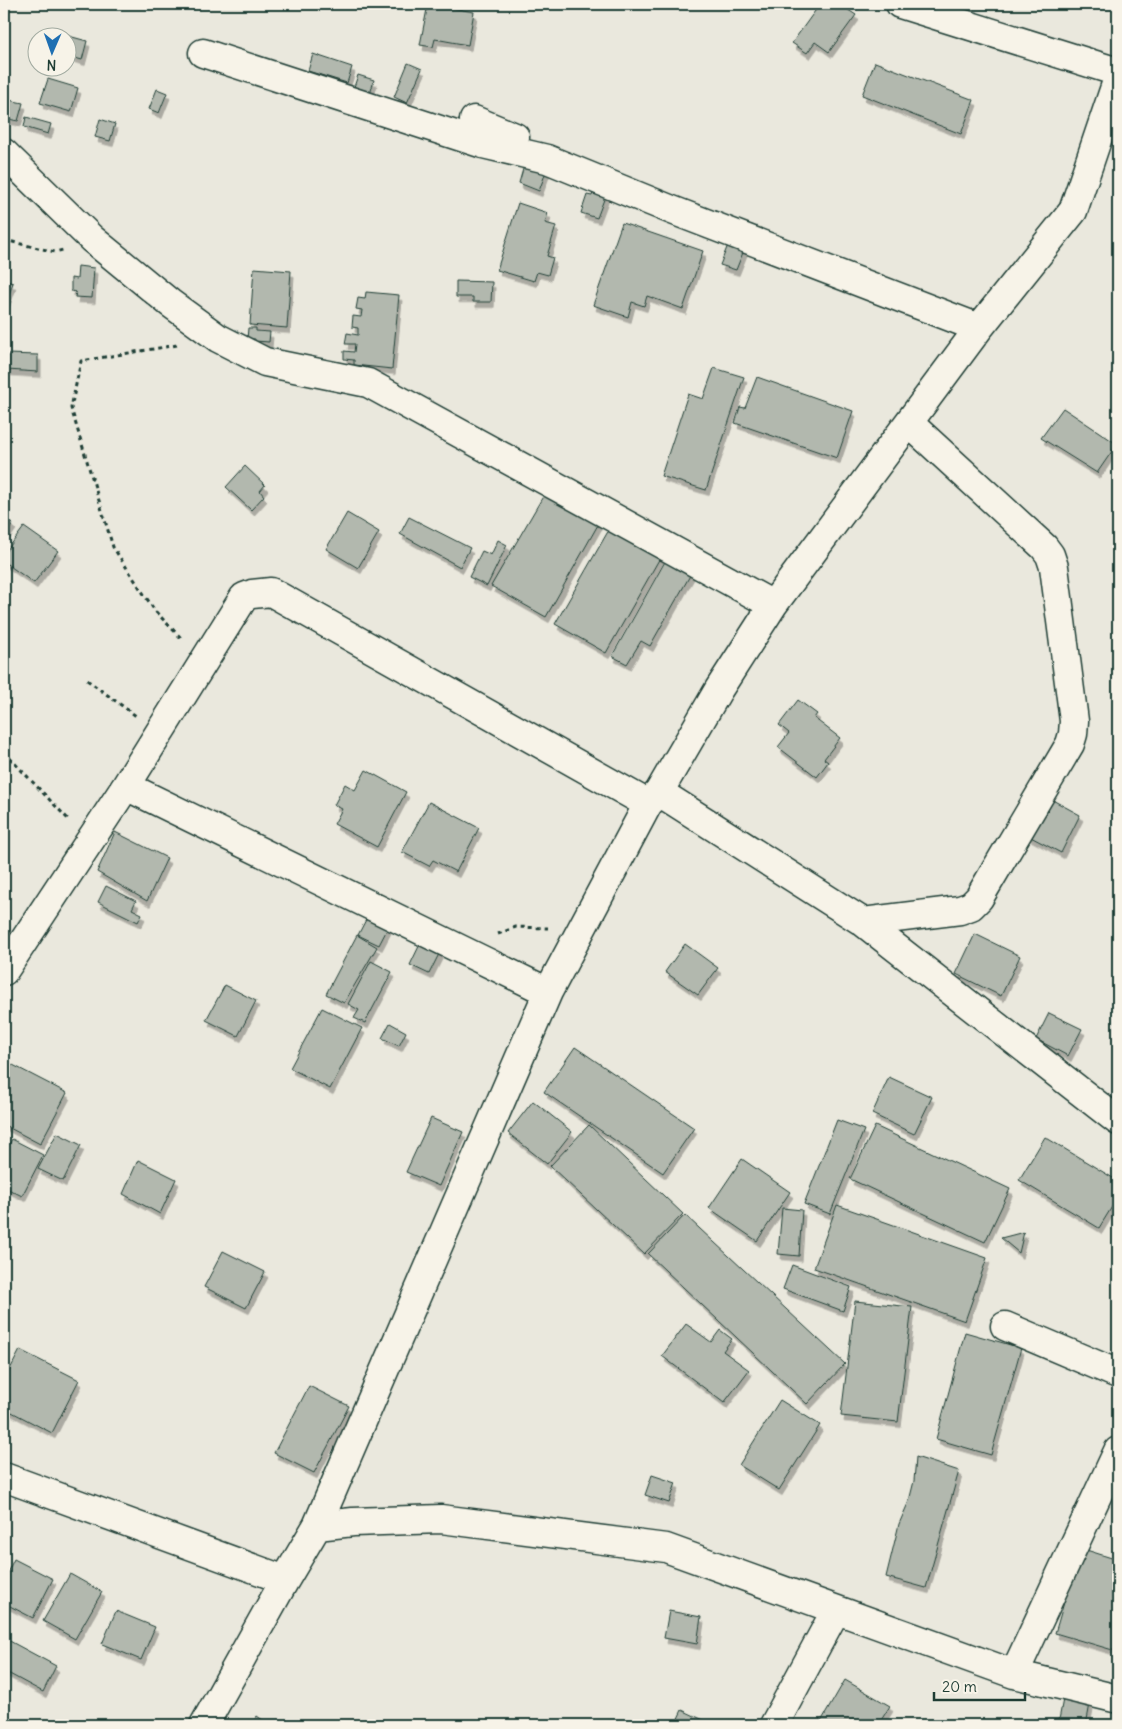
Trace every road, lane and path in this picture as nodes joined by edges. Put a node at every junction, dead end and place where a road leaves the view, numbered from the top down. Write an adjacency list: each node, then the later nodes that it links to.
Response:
1 (900, 4): 3 (street)
2 (203, 53): 9 (street)
3 (1118, 72)
4 (1118, 78): 9 (street)
5 (474, 120): 9 (street)
6 (4, 154): 8 (street)
7 (4, 240): 8 (path)
8 (98, 245): 10 (street)
9 (979, 328): 11 (street)
10 (218, 338): 12 (street); 13 (path)
11 (909, 423): 12 (street); 20 (street)
12 (773, 605): 18 (street)
13 (203, 661): 15 (street); 18 (street)
14 (87, 680): 15 (path)
15 (159, 732): 17 (street)
16 (4, 752): 19 (path)
17 (126, 786): 19 (street); 22 (street)
18 (654, 798): 20 (street); 21 (street)
19 (89, 842): 23 (street)
20 (863, 922): 25 (street)
21 (582, 929): 22 (path); 24 (street)
22 (459, 948): 24 (street)
23 (4, 971)
24 (548, 992): 30 (street)
25 (1118, 1121)
26 (1005, 1326): 27 (street)
27 (1118, 1374)
28 (1118, 1451): 33 (street)
29 (4, 1477): 31 (street)
30 (318, 1526): 31 (street); 32 (street)
31 (285, 1580): 35 (street)
32 (836, 1610): 33 (street); 36 (street)
33 (1014, 1674): 34 (street)
34 (1118, 1699)
35 (204, 1725)
36 (774, 1725)

